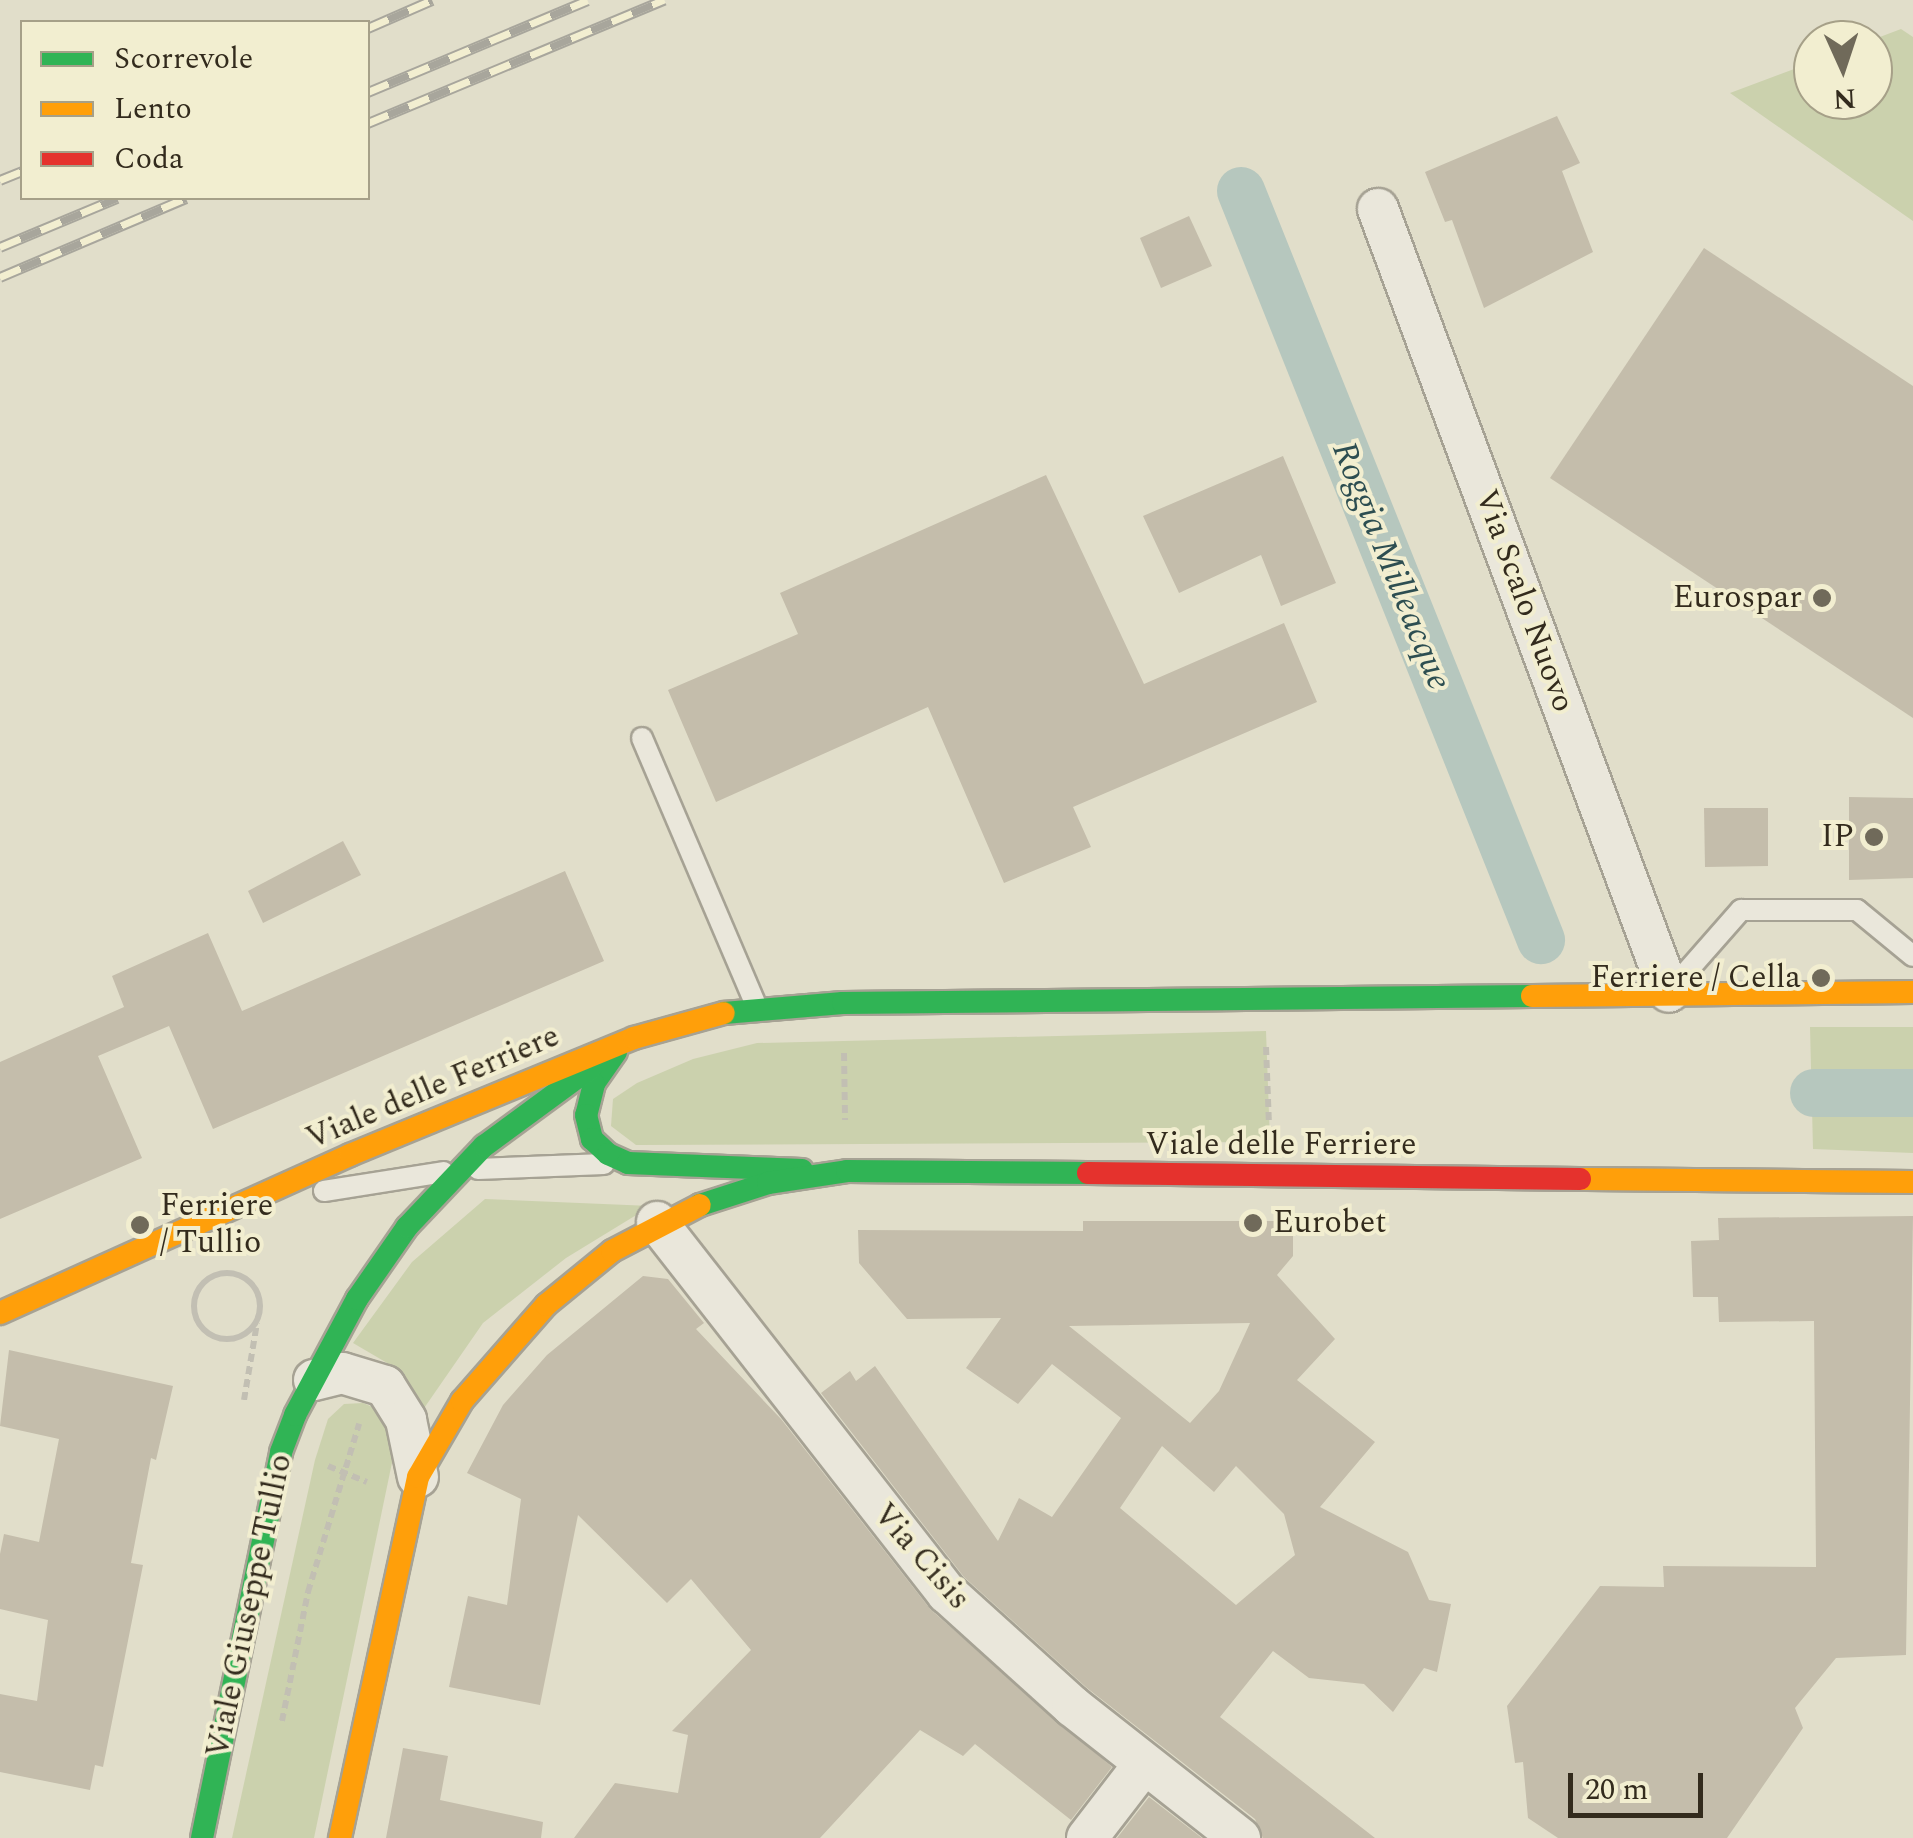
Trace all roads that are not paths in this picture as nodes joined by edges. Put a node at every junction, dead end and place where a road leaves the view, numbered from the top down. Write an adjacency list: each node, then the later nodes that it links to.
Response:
1 (1378, 209): 4 (street, Via Scalo Nuovo)
2 (642, 738): 6 (lane)
3 (1913, 956): 4 (lane)
4 (1669, 992): 5 (main road, Viale delle Ferriere); 6 (main road, Viale delle Ferriere)
5 (1913, 992)
6 (757, 1007): 7 (main road, Viale delle Ferriere)
7 (634, 1038): 8 (main road); 9 (main road, Viale delle Ferriere); 12 (main road, Viale delle Ferriere)
8 (628, 1163): 9 (lane, Viale delle Ferriere); 10 (main road)
9 (458, 1170): 12 (lane, Viale delle Ferriere); 15 (main road, Viale Giuseppe Tullio)
10 (847, 1172): 11 (main road, Viale delle Ferriere); 13 (main road, Viale delle Ferriere)
11 (1913, 1182)
12 (258, 1202): 14 (main road, Viale delle Ferriere)
13 (656, 1222): 16 (main road); 17 (street, Via Cisis)
14 (0, 1313)
15 (314, 1380): 16 (street); 18 (main road, Viale Giuseppe Tullio)
16 (418, 1477): 19 (main road)
17 (1144, 1764): 20 (street); 21 (street, Via Cisis)
18 (202, 1838)
19 (340, 1838)
20 (1087, 1838)
21 (1240, 1838)

